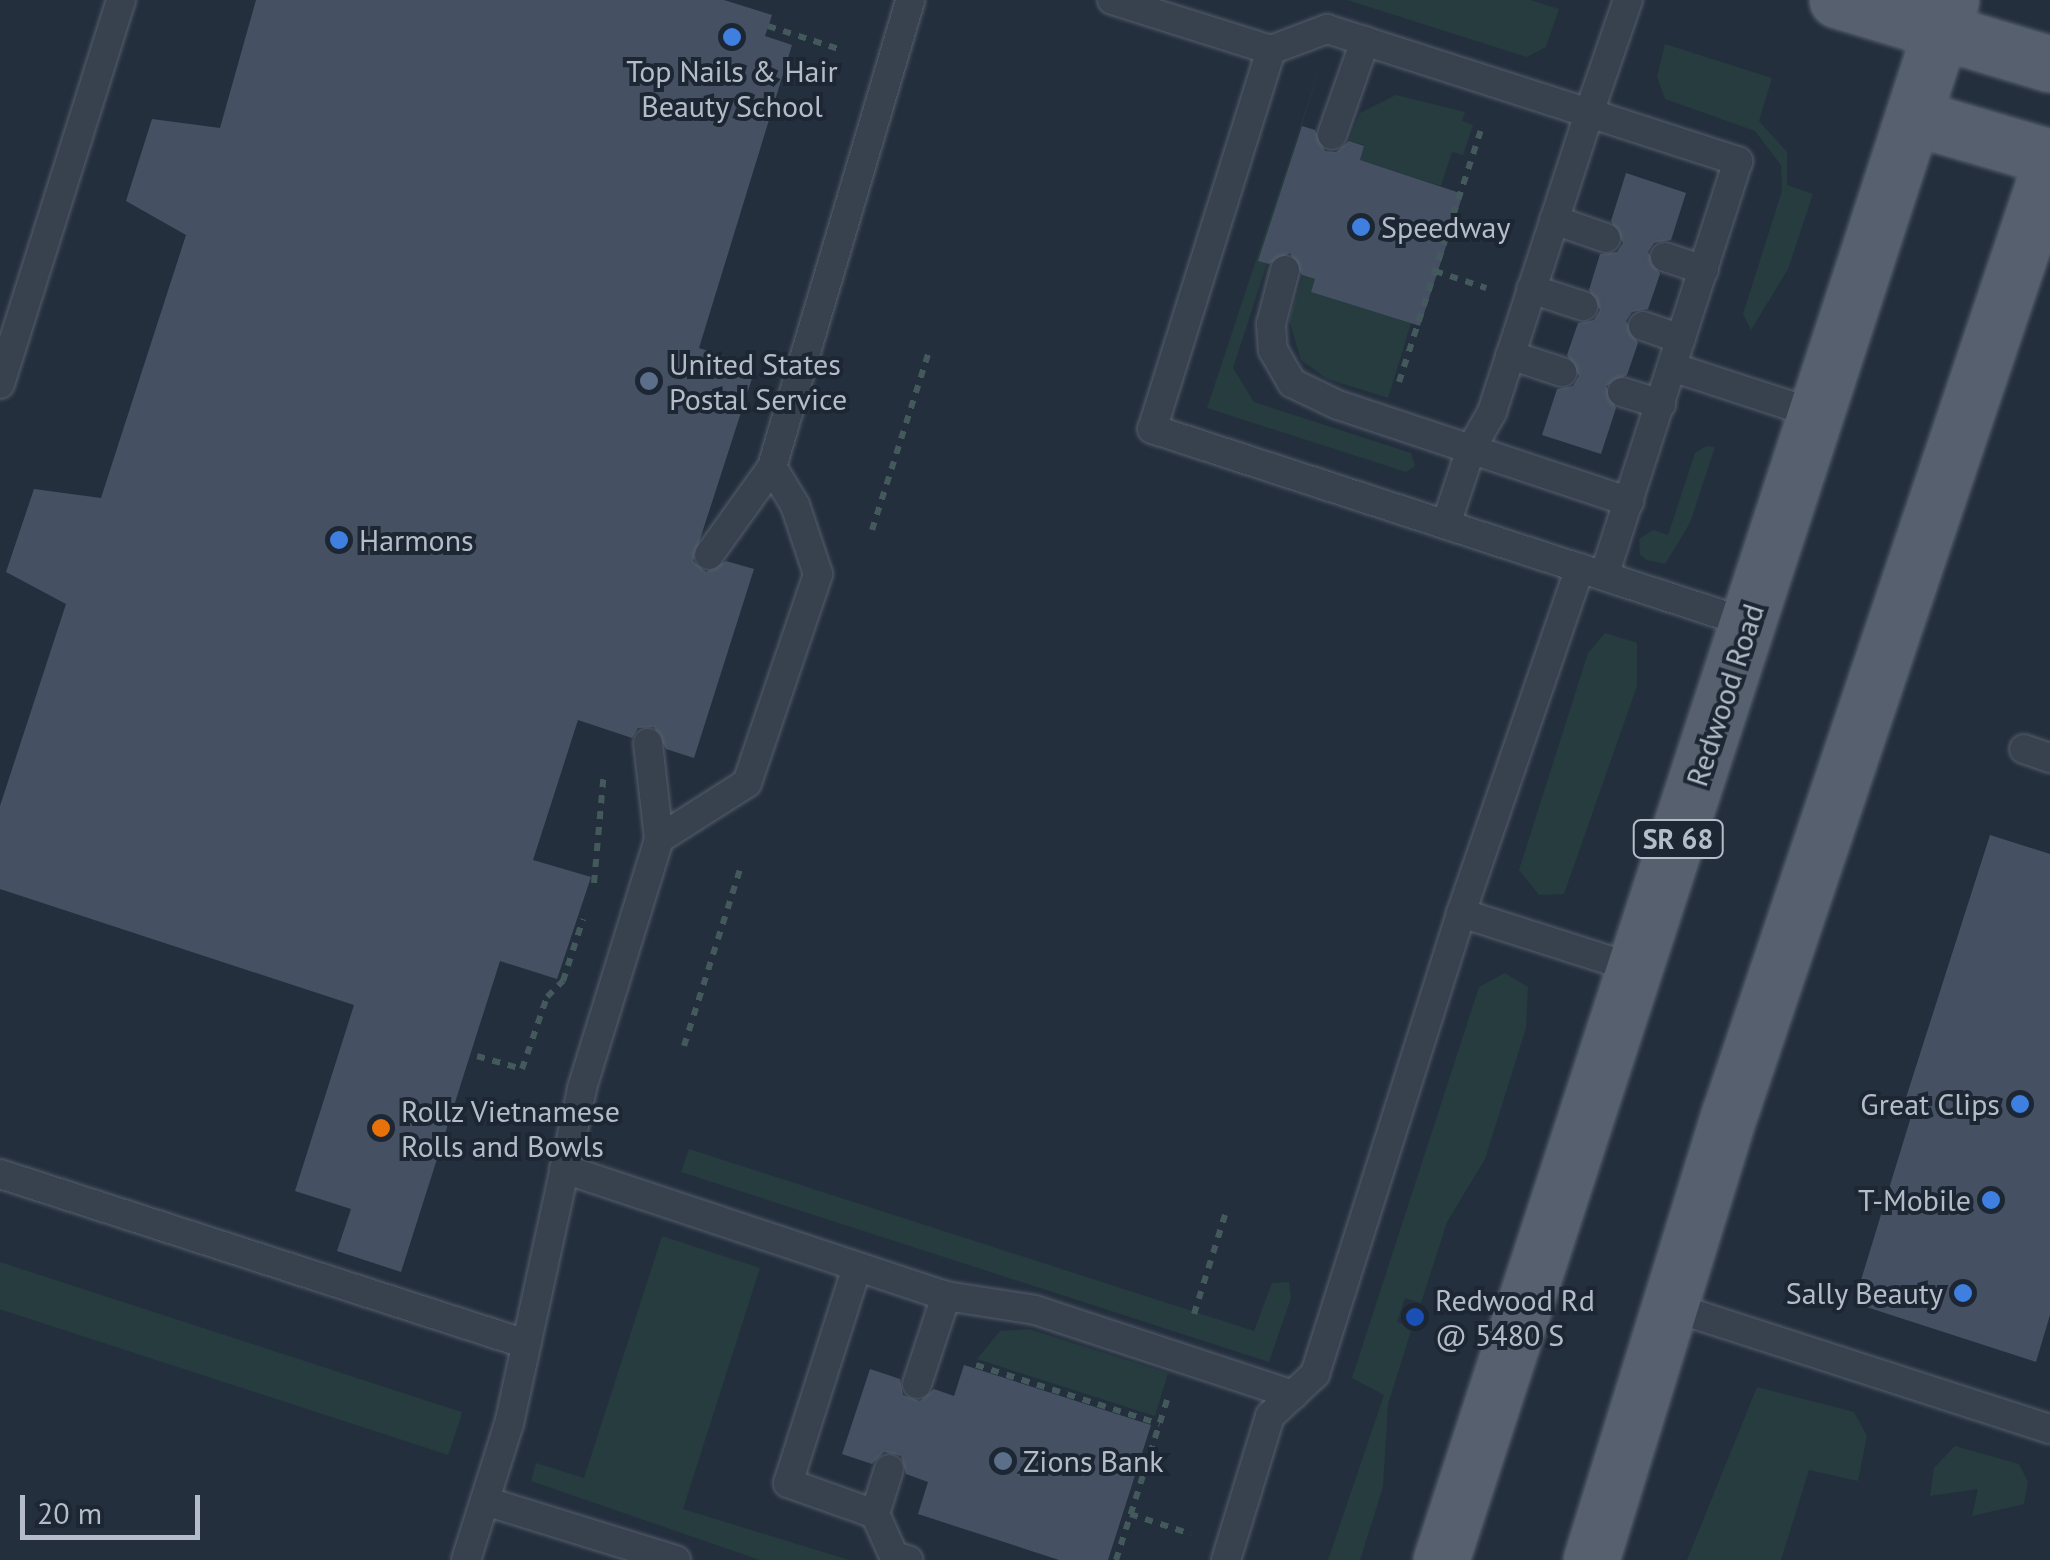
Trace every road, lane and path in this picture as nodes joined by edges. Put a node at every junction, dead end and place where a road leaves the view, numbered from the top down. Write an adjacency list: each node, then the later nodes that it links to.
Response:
1 (121, 0): 31 (lane)
2 (910, 0): 37 (lane)
3 (1112, 0): 10 (lane)
4 (1628, 0): 12 (lane)
5 (1837, 0): 6 (main road)
6 (1946, 15): 11 (main road); 13 (main road, Redwood Road / SR 68)
7 (768, 26): 9 (path)
8 (1365, 42): 10 (lane); 12 (lane); 15 (lane)
9 (842, 50)
10 (1271, 50): 39 (lane)
11 (2050, 64)
12 (1589, 113): 18 (lane); 22 (lane)
13 (1913, 117): 16 (main road); 35 (main road, Redwood Road / SR 68)
14 (1484, 121): 33 (path)
15 (1332, 135)
16 (2050, 157)
17 (2050, 165): 59 (main road)
18 (1554, 220): 19 (lane); 23 (lane)
19 (1606, 238)
20 (1665, 257): 22 (lane)
21 (1285, 270): 36 (lane)
22 (1704, 270): 26 (lane)
23 (1532, 289): 24 (lane); 28 (lane)
24 (1584, 306)
25 (1643, 326): 26 (lane)
26 (1681, 339): 29 (lane)
27 (928, 355): 40 (path)
28 (1510, 356): 30 (lane); 36 (lane)
29 (1672, 367): 34 (lane); 35 (lane)
30 (1562, 372)
31 (0, 384)
32 (1622, 392): 34 (lane)
33 (1394, 397)
34 (1661, 404): 38 (lane)
35 (1816, 414): 43 (main road, Redwood Road / SR 68)
36 (1471, 449): 38 (lane); 39 (lane)
37 (772, 467): 41 (lane); 46 (lane)
38 (1629, 502): 42 (lane)
39 (1446, 524): 42 (lane)
40 (872, 530)
41 (708, 556)
42 (1592, 572): 43 (lane); 49 (lane)
43 (1748, 623): 51 (main road, Redwood Road / SR 68)
44 (648, 743): 46 (lane)
45 (604, 768): 48 (path)
46 (660, 839): 54 (lane)
47 (741, 866): 52 (path)
48 (590, 897)
49 (1461, 913): 51 (lane); 65 (lane)
50 (584, 915): 53 (path)
51 (1636, 969): 77 (main road, Redwood Road / SR 68)
52 (684, 1046)
53 (477, 1056)
54 (564, 1169): 57 (lane); 61 (lane)
55 (0, 1174): 61 (lane)
56 (1225, 1215): 60 (path)
57 (857, 1267): 58 (lane); 70 (lane)
58 (946, 1296): 63 (lane); 65 (lane)
59 (1672, 1307): 67 (lane); 78 (main road)
60 (1195, 1311)
61 (526, 1344): 69 (lane)
62 (976, 1364): 66 (path)
63 (918, 1384)
64 (1170, 1391): 66 (path)
65 (1293, 1395): 72 (lane)
66 (1160, 1424): 71 (path)
67 (2050, 1429)
68 (889, 1469): 70 (lane)
69 (485, 1501): 74 (lane); 75 (lane)
70 (874, 1514): 73 (lane)
71 (1130, 1514): 72 (path); 76 (path)
72 (1228, 1553)
73 (902, 1558)
74 (466, 1560)
75 (676, 1560)
76 (1116, 1560)
77 (1440, 1560)
78 (1591, 1560)

